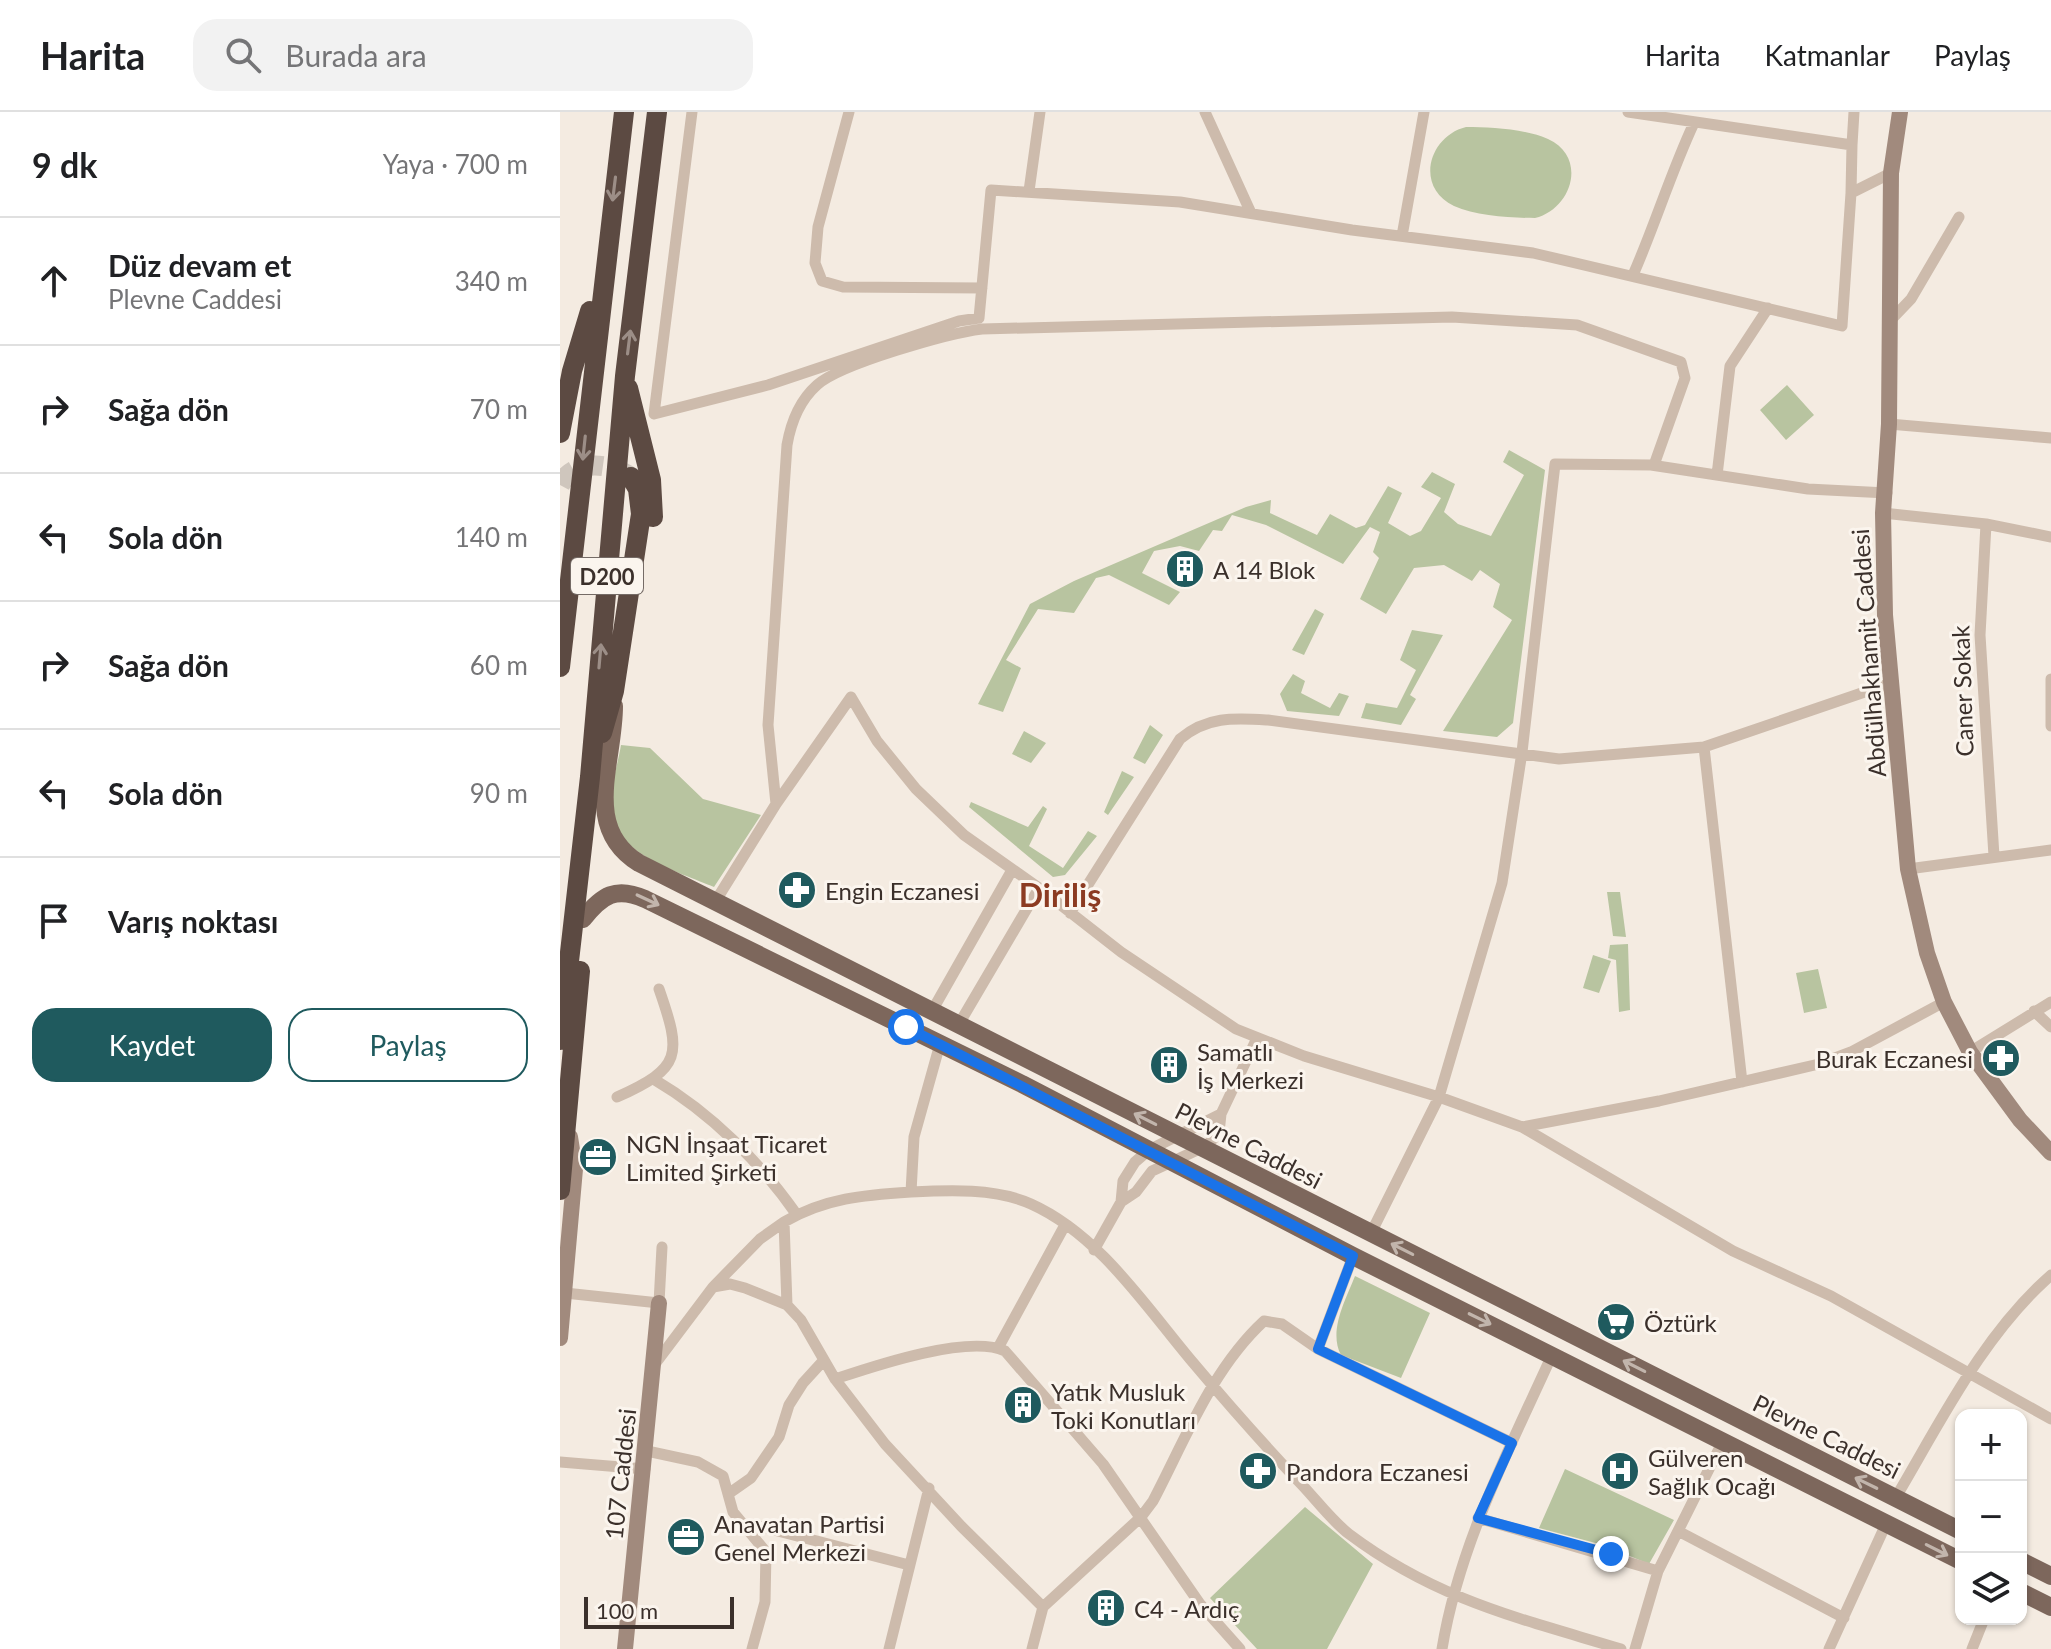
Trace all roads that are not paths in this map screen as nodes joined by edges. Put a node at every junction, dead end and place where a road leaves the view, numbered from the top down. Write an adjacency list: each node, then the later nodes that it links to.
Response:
1 (624, 112): 19 (highway, one-way to 19)
2 (657, 112): 25 (highway, D200, one-way to 2)
3 (692, 112): 21 (street)
4 (849, 112): 21 (street)
5 (1040, 112): 14 (street)
6 (1205, 112): 16 (street)
7 (1424, 112): 18 (street)
8 (1628, 112): 11 (street)
9 (1854, 112): 12 (street)
10 (1900, 112): 13 (main road, Abdülhakhamit Caddesi)
11 (1694, 123): 12 (street); 20 (street)
12 (1852, 145): 15 (street)
13 (1891, 173): 15 (street); 23 (main road, Abdülhakhamit Caddesi)
14 (1029, 191): 16 (street); 21 (street)
15 (1851, 193): 22 (street)
16 (1251, 213): 18 (street)
17 (1959, 217): 23 (street)
18 (1402, 236): 20 (street)
19 (605, 265): 24 (highway); 36 (highway, one-way to 36)
20 (1633, 275): 22 (street)
21 (982, 288)
22 (1768, 308): 30 (street)
23 (1888, 323): 26 (main road, Abdülhakhamit Caddesi)
24 (566, 371): 27 (highway)
25 (625, 376): 39 (highway); 43 (highway, D200, one-way to 25)
26 (1889, 424): 28 (street); 32 (main road, Abdülhakhamit Caddesi)
27 (560, 433)
28 (2051, 438)
29 (1654, 465): 30 (street); 42 (street); 44 (street)
30 (1717, 475): 32 (street)
31 (631, 477): 39 (highway)
32 (1887, 493): 33 (main road, Abdülhakhamit Caddesi)
33 (1883, 513): 34 (street); 38 (main road, Abdülhakhamit Caddesi)
34 (1986, 524): 35 (street); 46 (street, Caner Sokak)
35 (2051, 537)
36 (560, 667)
37 (2051, 679): 40 (street)
38 (1891, 683): 41 (street); 47 (main road, Abdülhakhamit Caddesi)
39 (614, 691): 43 (highway); 50 (main road, Plevne Caddesi)
40 (2051, 726)
41 (1704, 747): 42 (street); 65 (street)
42 (1522, 752): 51 (street); 67 (street)
43 (590, 777): 52 (highway); 61 (highway, D200)
44 (776, 804): 48 (street); 50 (street)
45 (2051, 850): 46 (street)
46 (1994, 856): 47 (street)
47 (1908, 869): 54 (main road, Abdülhakhamit Caddesi)
48 (1012, 870): 49 (street); 56 (street)
49 (1039, 888): 51 (street); 58 (street)
50 (715, 902): 56 (main road, Plevne Caddesi)
51 (1070, 913): 60 (street)
52 (583, 919): 62 (main road, Plevne Caddesi, one-way to 62); 69 (highway)
53 (659, 989): 64 (street)
54 (1944, 1002): 63 (main road, Abdülhakhamit Caddesi); 65 (street)
55 (2051, 1002): 57 (street)
56 (932, 1011): 58 (main road, Plevne Caddesi)
57 (2034, 1011): 59 (street); 63 (street)
58 (959, 1024): 71 (main road, Plevne Caddesi, one-way to 58)
59 (2051, 1027)
60 (1257, 1038): 67 (street); 68 (street)
61 (560, 1040)
62 (940, 1044): 73 (main road, Plevne Caddesi); 77 (street)
63 (1970, 1052): 74 (main road, Abdülhakhamit Caddesi)
64 (655, 1080): 66 (street); 79 (street)
65 (1742, 1082): 70 (street)
66 (617, 1097)
67 (1439, 1097): 70 (street); 82 (street)
68 (1221, 1114): 71 (street); 72 (street)
69 (567, 1115): 76 (highway); 88 (main road)
70 (1522, 1127): 97 (street)
71 (1180, 1137): 72 (main road, Plevne Caddesi); 73 (street)
72 (1202, 1148): 75 (street); 82 (main road, Plevne Caddesi)
73 (1149, 1150): 75 (main road, Plevne Caddesi); 78 (street)
74 (2051, 1153)
75 (1171, 1161): 78 (street); 85 (main road, Plevne Caddesi)
76 (560, 1190)
77 (911, 1192): 79 (street); 81 (street)
78 (1121, 1202): 84 (street)
79 (797, 1215): 80 (street)
80 (784, 1222): 87 (street); 90 (street)
81 (1065, 1225): 84 (street); 92 (street)
82 (1371, 1233): 108 (main road, Plevne Caddesi, one-way to 82)
83 (662, 1247): 89 (street)
84 (1094, 1250): 99 (street)
85 (1353, 1256): 93 (street); 94 (main road, Plevne Caddesi, one-way to 94)
86 (2051, 1275): 97 (street)
87 (713, 1287): 90 (street); 96 (street)
88 (565, 1293): 89 (street); 91 (main road)
89 (659, 1303): 96 (main road, 107 Caddesi)
90 (787, 1305): 95 (street)
91 (560, 1338)
92 (998, 1348): 98 (street); 109 (street)
93 (1318, 1349): 99 (street); 102 (street)
94 (1552, 1355): 101 (main road, Plevne Caddesi); 102 (street)
95 (824, 1360): 98 (street); 107 (street)
96 (655, 1364): 103 (main road, 107 Caddesi)
97 (1968, 1375): 100 (street); 108 (street)
98 (835, 1379): 106 (street)
99 (1213, 1386): 109 (street); 120 (street)
100 (2051, 1419)
101 (1723, 1441): 111 (main road, Plevne Caddesi); 114 (street)
102 (1512, 1443): 110 (street)
103 (647, 1451): 105 (main road, 107 Caddesi); 107 (street)
104 (560, 1462): 105 (street)
105 (645, 1469): 126 (main road, 107 Caddesi)
106 (929, 1488): 117 (street); 122 (street)
107 (731, 1492): 112 (street)
108 (1896, 1497): 113 (main road, Plevne Caddesi)
109 (1141, 1517): 122 (street); 130 (street)
110 (1478, 1518): 118 (street); 120 (street)
111 (1886, 1524): 115 (main road, Plevne Caddesi, one-way to 115); 124 (street)
112 (742, 1526): 117 (street); 127 (street)
113 (1955, 1528)
114 (1678, 1531): 118 (street); 124 (street)
115 (1955, 1558)
116 (2027, 1564): 119 (main road)
117 (909, 1565): 128 (street)
118 (1658, 1571): 133 (street)
119 (2051, 1576)
120 (1451, 1595): 131 (street); 132 (street)
121 (2027, 1595): 123 (main road)
122 (1043, 1607): 129 (street)
123 (2051, 1607)
124 (1844, 1618): 134 (street)
125 (1982, 1625): 135 (street)
126 (625, 1649)
127 (752, 1649)
128 (889, 1649)
129 (1032, 1649)
130 (1240, 1649)
131 (1442, 1649)
132 (1621, 1649)
133 (1635, 1649)
134 (1829, 1649)
135 (1972, 1649)

